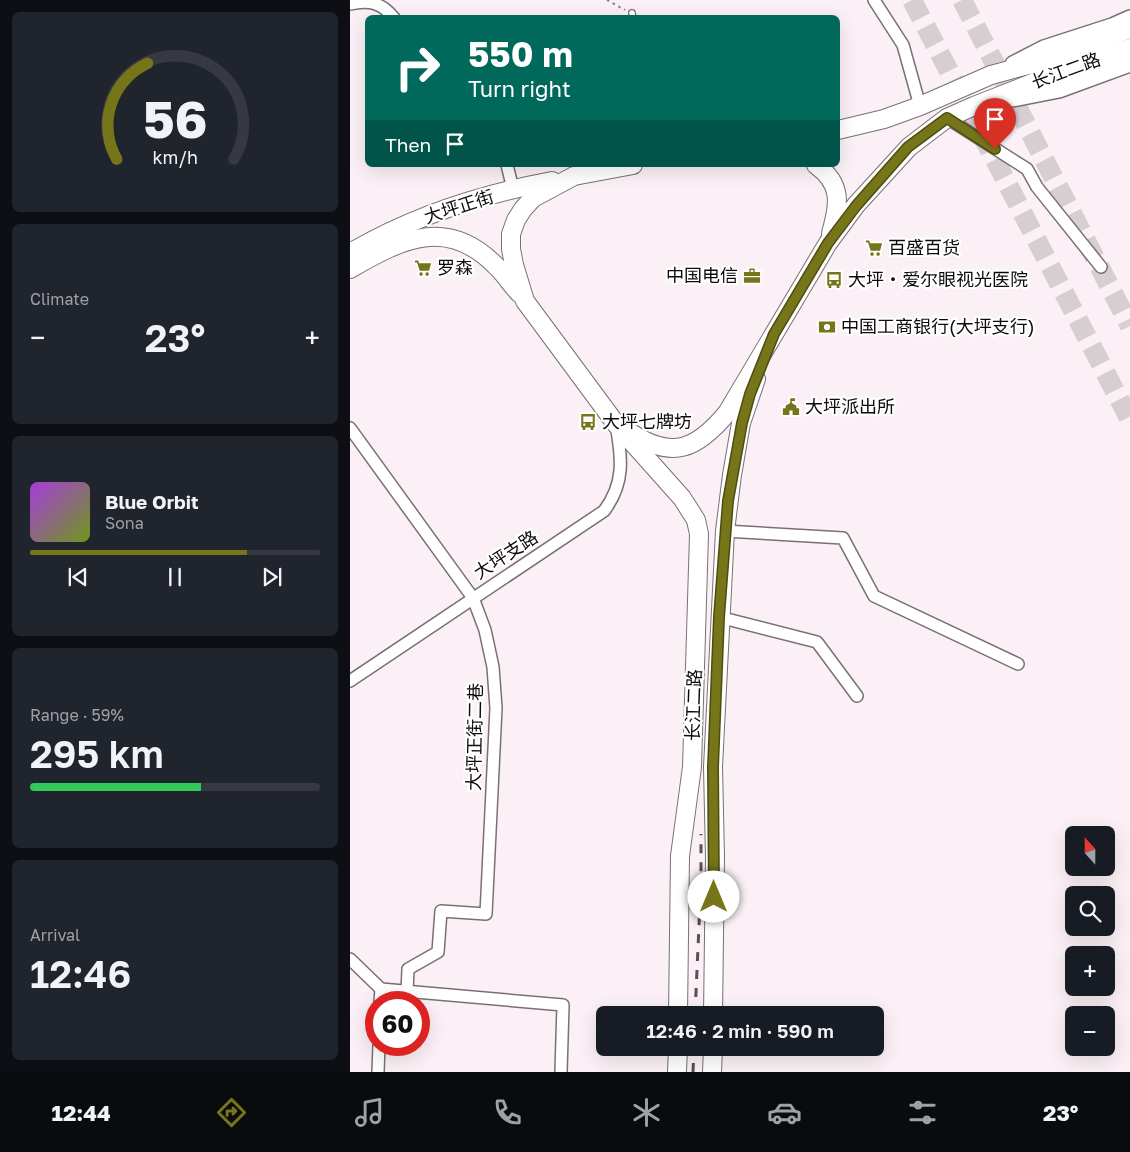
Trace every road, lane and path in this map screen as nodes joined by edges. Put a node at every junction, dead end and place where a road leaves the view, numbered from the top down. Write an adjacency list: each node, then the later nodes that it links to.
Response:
1 (607, 0): 5 (path)
2 (874, 0): 12 (street)
3 (350, 4): 4 (street)
4 (392, 15)
5 (632, 15)
6 (1130, 18): 11 (street, 长江二路)
7 (1130, 29): 10 (main road, 长江二路)
8 (1130, 48): 10 (main road, 长江二路)
9 (1130, 64): 13 (street, 长江二路)
10 (1050, 67): 11 (main road, 长江二路); 13 (main road, 长江二路)
11 (991, 75): 12 (main road, 长江二路)
12 (920, 106): 15 (main road, 长江二路)
13 (974, 106): 14 (main road, 长江二路)
14 (947, 118): 21 (main road, 长江二路); 23 (street)
15 (840, 130)
16 (508, 167): 20 (street)
17 (622, 167): 19 (main road, 长江二路)
18 (819, 167): 21 (main road, 长江二路)
19 (574, 176): 20 (main road, 大坪正街); 25 (main road, 长江二路)
20 (513, 189): 22 (main road, 大坪正街)
21 (828, 243): 26 (main road, 长江二路)
22 (350, 253)
23 (1101, 267)
24 (350, 269): 25 (main road, 大坪正街)
25 (525, 301): 27 (main road, 长江二路)
26 (774, 334): 27 (main road, 长江二路); 29 (main road, 长江二路)
27 (616, 424): 30 (street, 大坪支路); 40 (main road, 长江二路)
28 (350, 428): 30 (street, 大坪正街二巷)
29 (725, 531): 31 (main road, 长江二路); 32 (street)
30 (473, 598): 33 (street, 大坪支路); 38 (street, 大坪正街二巷)
31 (719, 617): 34 (street); 41 (main road, 长江二路)
32 (1018, 664)
33 (350, 681)
34 (857, 696)
35 (350, 959): 36 (street)
36 (381, 990): 37 (street)
37 (394, 991)
38 (407, 991)
39 (430, 994): 46 (street)
40 (678, 1006)
41 (714, 1006)
42 (379, 1056): 45 (street)
43 (678, 1056): 47 (main road)
44 (713, 1056): 48 (main road)
45 (378, 1072)
46 (561, 1072)
47 (677, 1072)
48 (712, 1072)

